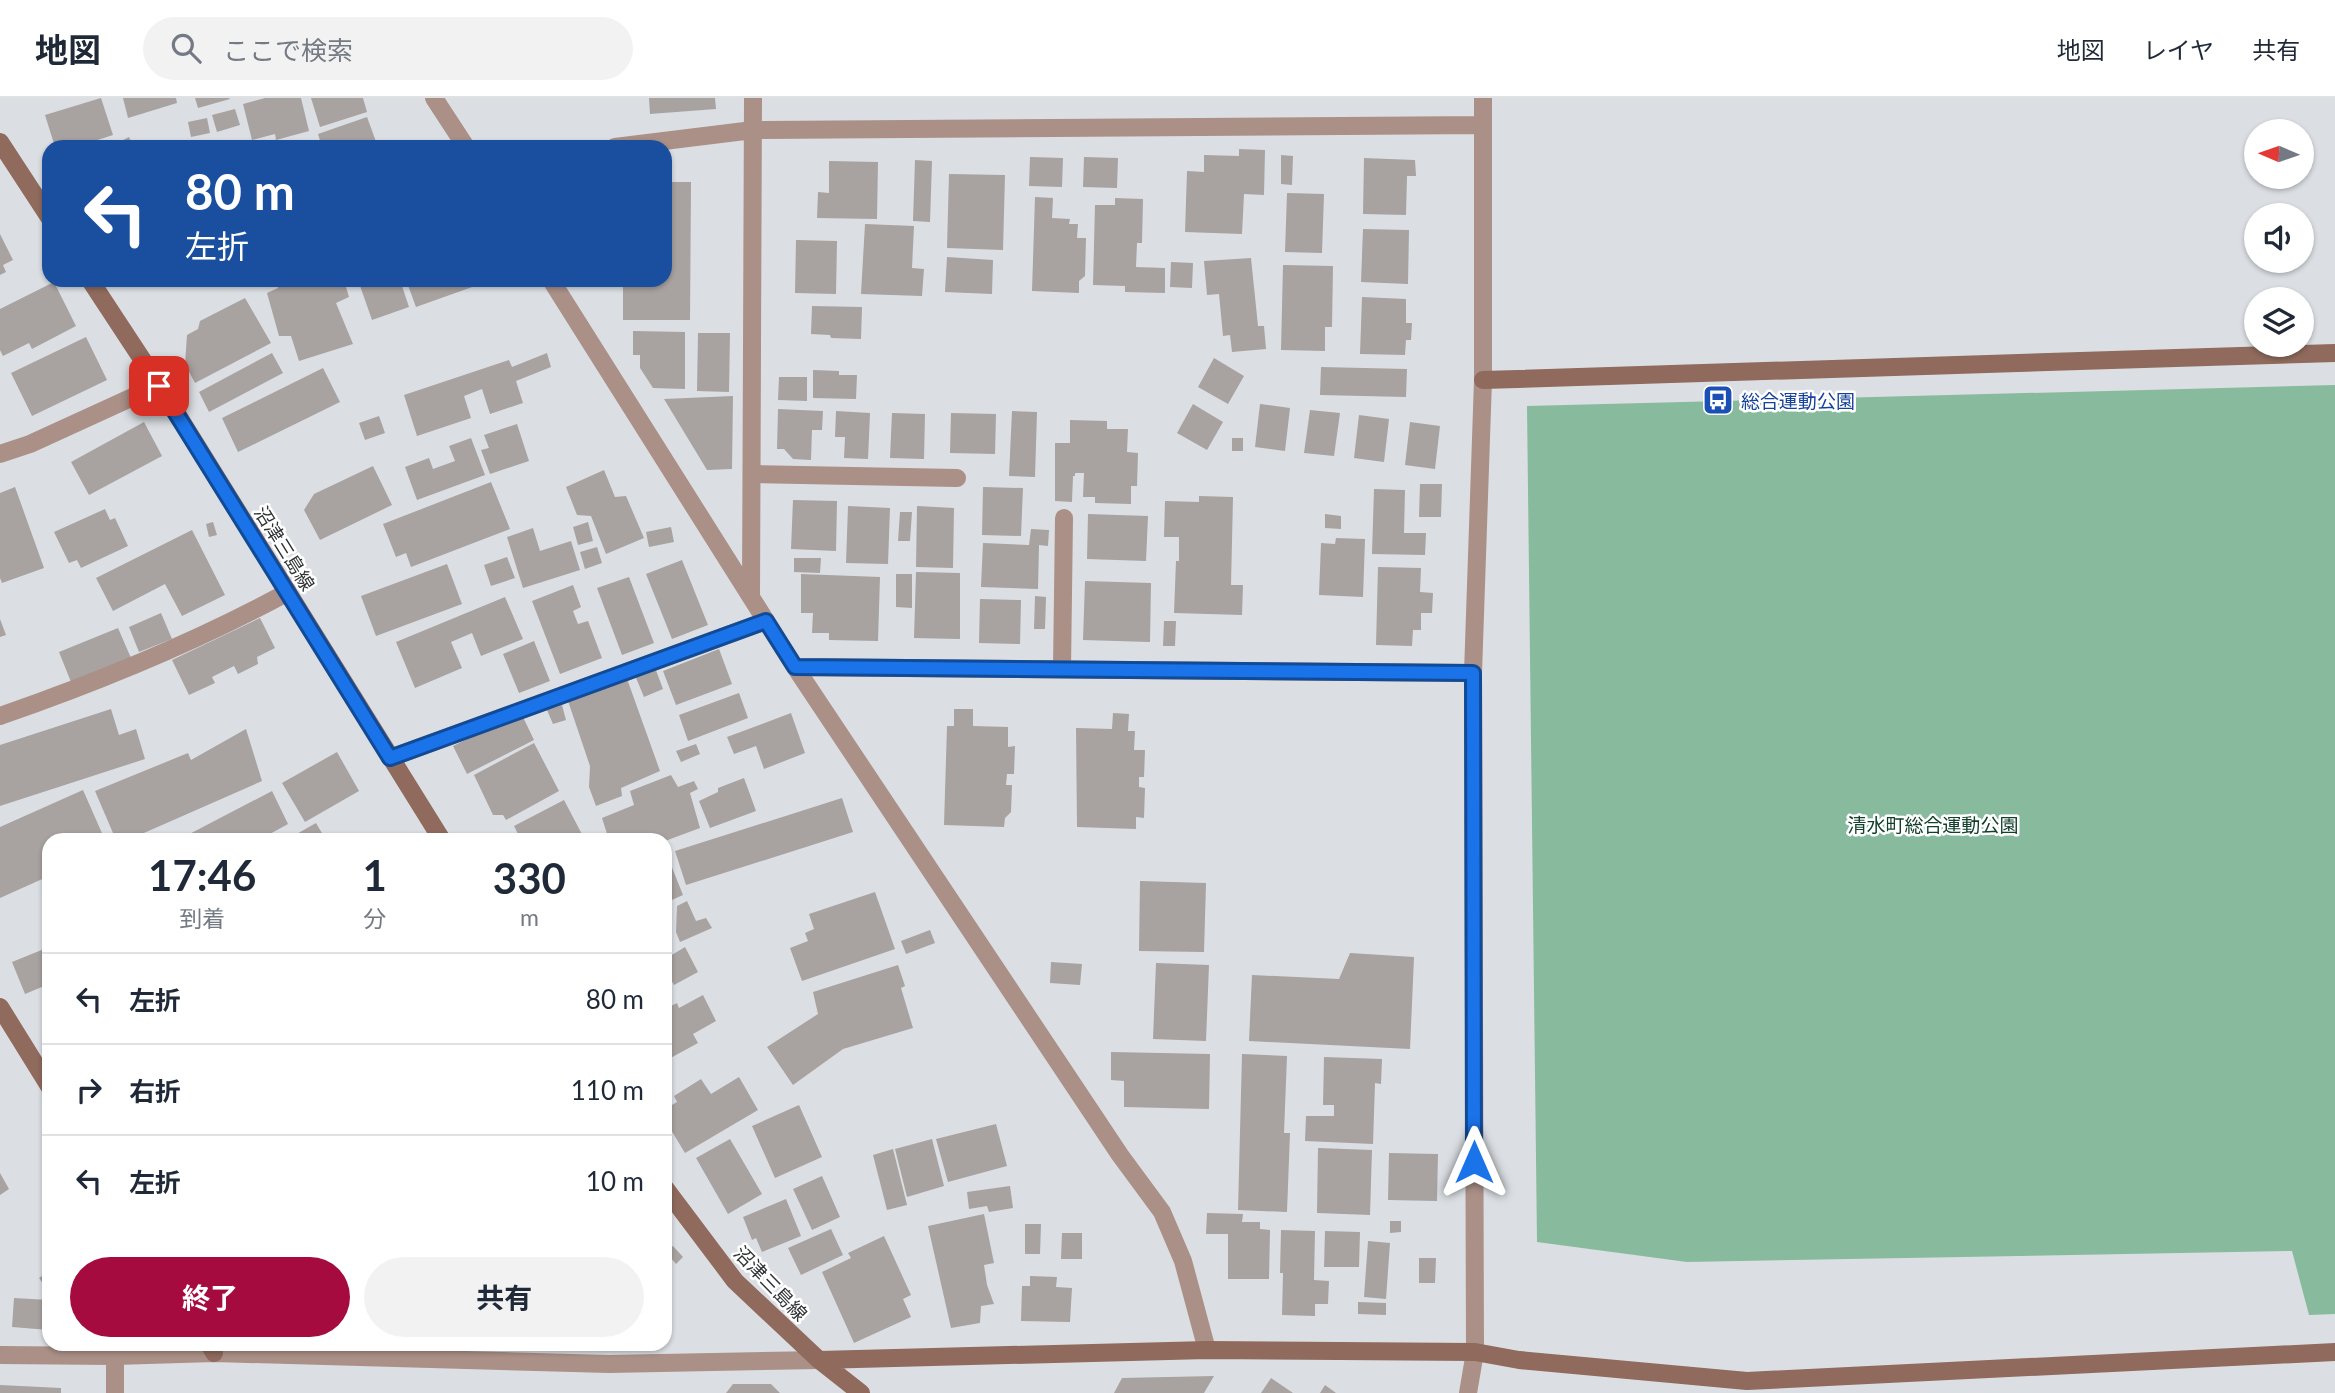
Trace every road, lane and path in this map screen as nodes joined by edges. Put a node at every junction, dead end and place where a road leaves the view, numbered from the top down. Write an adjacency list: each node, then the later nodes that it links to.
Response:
1 (435, 98): 6 (street)
2 (753, 98): 5 (street)
3 (1483, 98): 4 (street)
4 (1483, 124): 5 (street); 13 (street)
5 (753, 130): 7 (street); 16 (street)
6 (462, 140)
7 (672, 140)
8 (0, 142): 9 (street)
9 (42, 206)
10 (95, 287): 14 (street, 沼津三島線)
11 (555, 287): 20 (street)
12 (2335, 353): 13 (street)
13 (1483, 380): 24 (street)
14 (159, 386): 15 (street); 19 (street, 沼津三島線)
15 (0, 454)
16 (752, 474): 17 (street); 20 (street)
17 (957, 478)
18 (1064, 518): 23 (street)
19 (288, 592): 25 (street); 26 (street, 沼津三島線)
20 (751, 596): 21 (street)
21 (766, 621): 22 (street); 26 (street)
22 (795, 667): 23 (street); 31 (street)
23 (1062, 670): 24 (street)
24 (1473, 673): 34 (street)
25 (0, 716)
26 (390, 758): 27 (street, 沼津三島線)
27 (438, 833)
28 (0, 1007): 29 (street)
29 (42, 1075)
30 (672, 1197): 38 (street, 沼津三島線)
31 (1207, 1350): 34 (street); 38 (street)
32 (175, 1351): 37 (street)
33 (286, 1351): 38 (street)
34 (1475, 1352): 35 (street); 41 (street)
35 (2335, 1352)
36 (0, 1355): 37 (street)
37 (115, 1356): 39 (street)
38 (819, 1360): 40 (street, 沼津三島線)
39 (115, 1393)
40 (861, 1393)
41 (1468, 1393)

